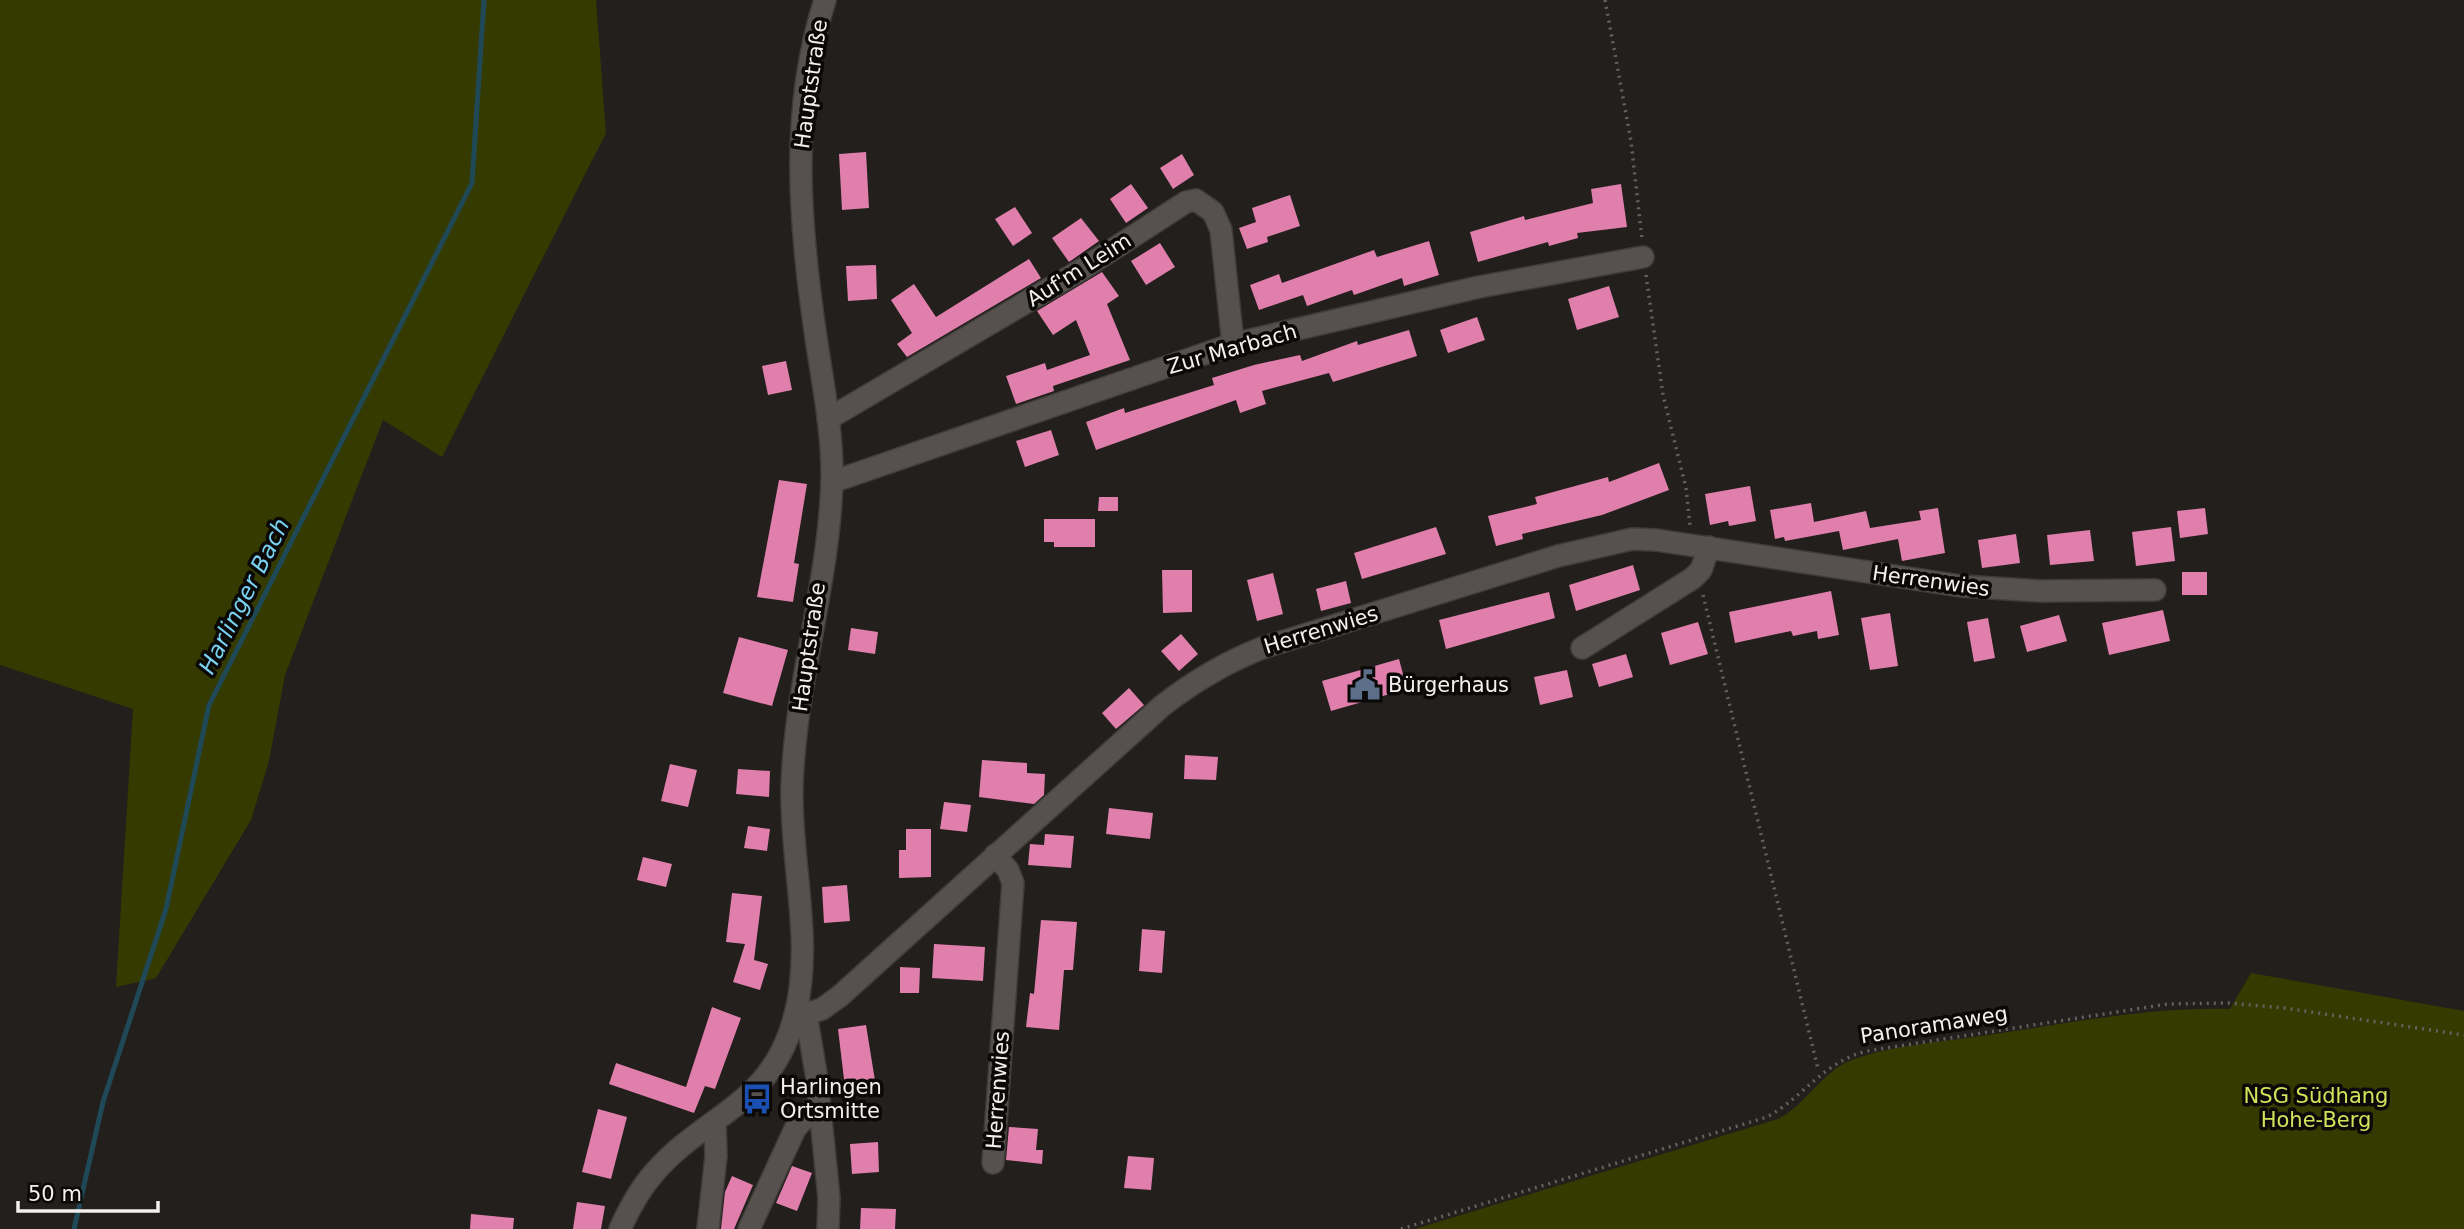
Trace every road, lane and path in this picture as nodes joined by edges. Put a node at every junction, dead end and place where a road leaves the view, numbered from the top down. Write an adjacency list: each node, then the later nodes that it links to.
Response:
1 (825, 0): 5 (street, Hauptstraße)
2 (1605, 0): 3 (path)
3 (1643, 257): 4 (street, Zur Marbach); 7 (path)
4 (1233, 344): 5 (street, Auf'm Leim); 6 (street, Zur Marbach)
5 (828, 419): 6 (street, Hauptstraße)
6 (832, 482): 12 (street, Hauptstraße)
7 (1700, 546): 8 (street); 9 (street, Herrenwies); 11 (street, Herrenwies)
8 (1693, 578): 10 (street); 14 (path)
9 (2155, 590)
10 (1582, 648)
11 (995, 855): 12 (street, Herrenwies); 17 (street, Herrenwies)
12 (800, 1016): 15 (street); 16 (street, Hauptstraße)
13 (2464, 1035): 22 (path, Panoramaweg)
14 (1818, 1069)
15 (818, 1103): 20 (street); 21 (street)
16 (715, 1124): 18 (street, Hauptstraße); 19 (street)
17 (993, 1163)
18 (620, 1229)
19 (708, 1229)
20 (749, 1229)
21 (828, 1229)
22 (1401, 1229)

